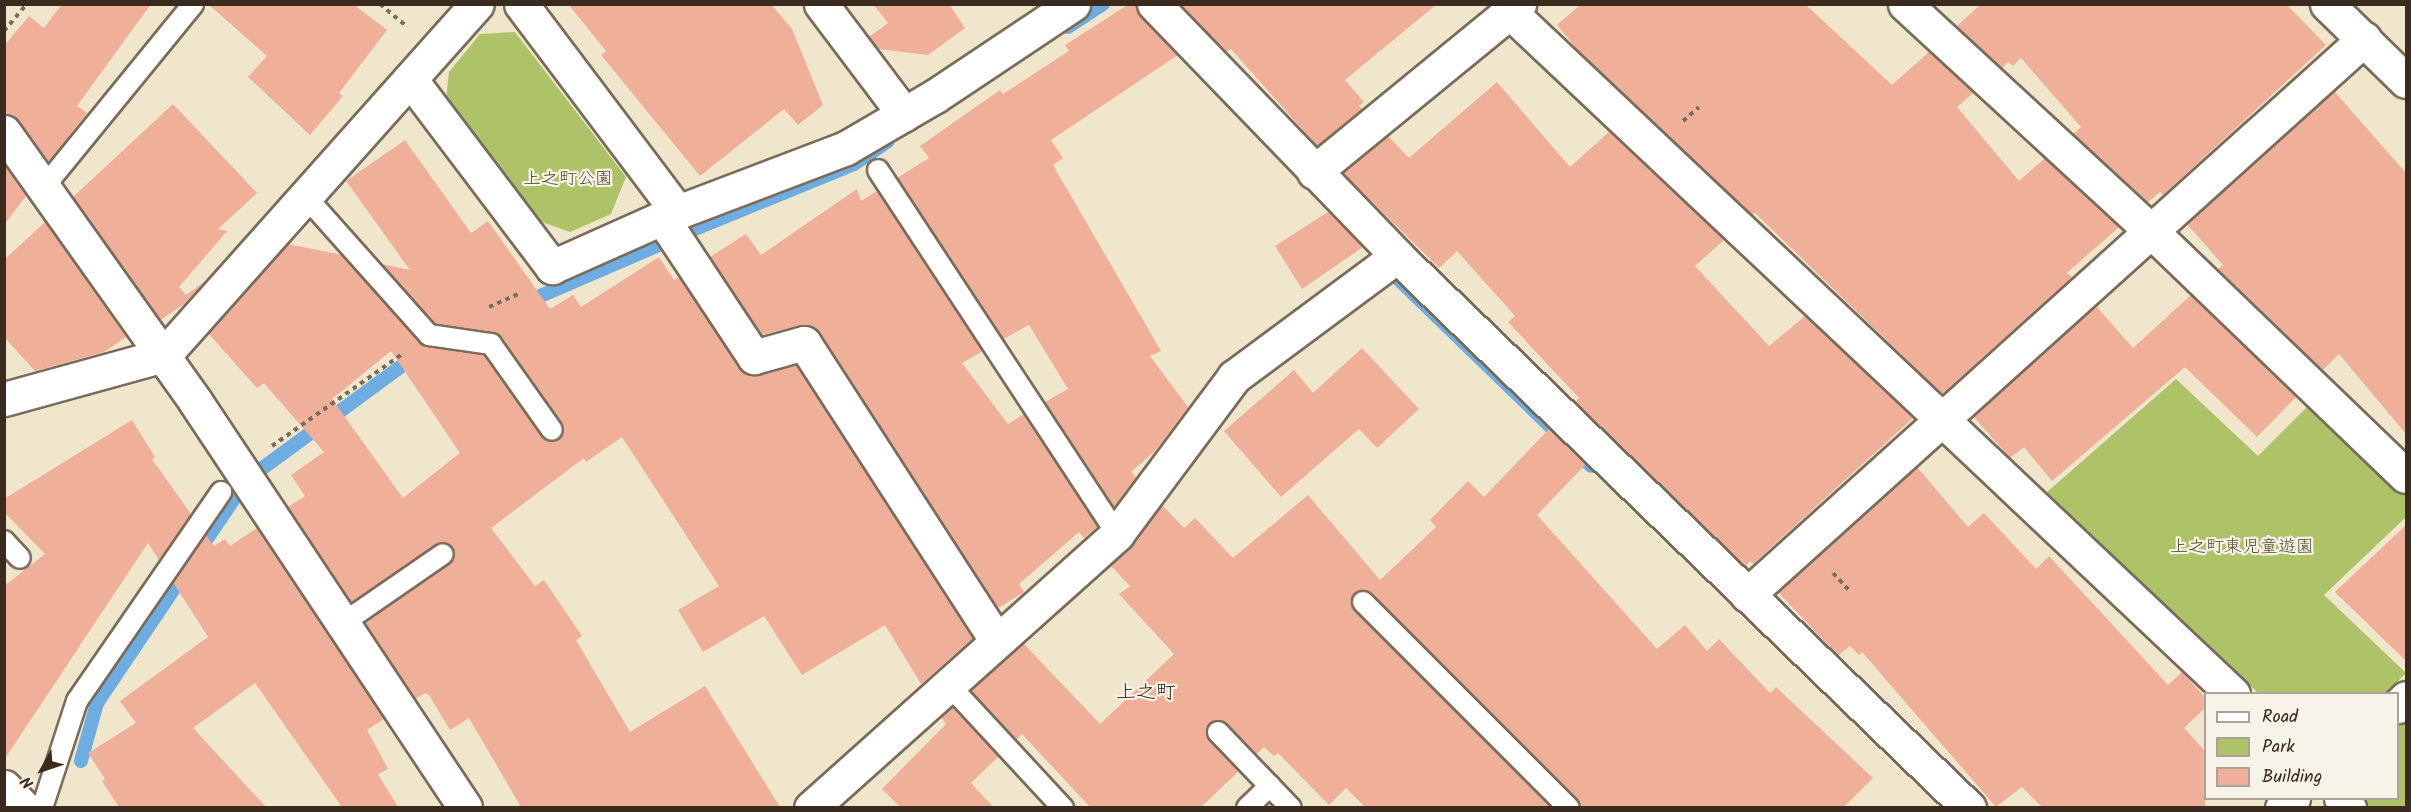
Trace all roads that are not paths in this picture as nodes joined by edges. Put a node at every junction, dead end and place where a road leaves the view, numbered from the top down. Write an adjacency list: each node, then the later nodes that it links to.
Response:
1 (193, 4): 17 (lane)
2 (477, 4): 11 (street)
3 (521, 4): 19 (street)
4 (821, 4): 13 (street)
5 (1073, 4): 13 (street)
6 (1155, 4): 16 (street)
7 (1905, 4): 20 (street)
8 (2327, 4): 10 (street)
9 (1515, 8): 16 (street); 24 (street)
10 (2364, 39): 12 (street); 20 (street)
11 (410, 80): 18 (street); 19 (street)
12 (2406, 81)
13 (904, 114): 19 (street)
14 (4, 132): 17 (street)
15 (878, 170): 28 (lane)
16 (1314, 172): 21 (street)
17 (44, 188): 22 (street)
18 (306, 197): 22 (street); 25 (lane)
19 (670, 215): 35 (street)
20 (2149, 229): 24 (street); 26 (street)
21 (1389, 262): 28 (street); 32 (street)
22 (164, 355): 23 (street); 27 (street)
23 (4, 399)
24 (1941, 418): 32 (street); 37 (street)
25 (552, 430)
26 (2406, 476)
27 (230, 480): 34 (street); 42 (lane)
28 (1117, 534): 35 (street)
29 (4, 541): 31 (lane)
30 (443, 554): 34 (lane)
31 (20, 558)
32 (1747, 595): 49 (street)
33 (1363, 602): 48 (lane)
34 (343, 624): 43 (street)
35 (998, 641): 36 (street)
36 (949, 685): 44 (street); 45 (lane)
37 (2232, 692)
38 (1218, 732): 39 (lane)
39 (1270, 786): 46 (lane); 47 (lane)
40 (4, 787): 41 (street)
41 (24, 807)
42 (42, 807)
43 (465, 807)
44 (811, 807)
45 (1063, 807)
46 (1248, 807)
47 (1291, 807)
48 (1569, 807)
49 (1969, 807)

